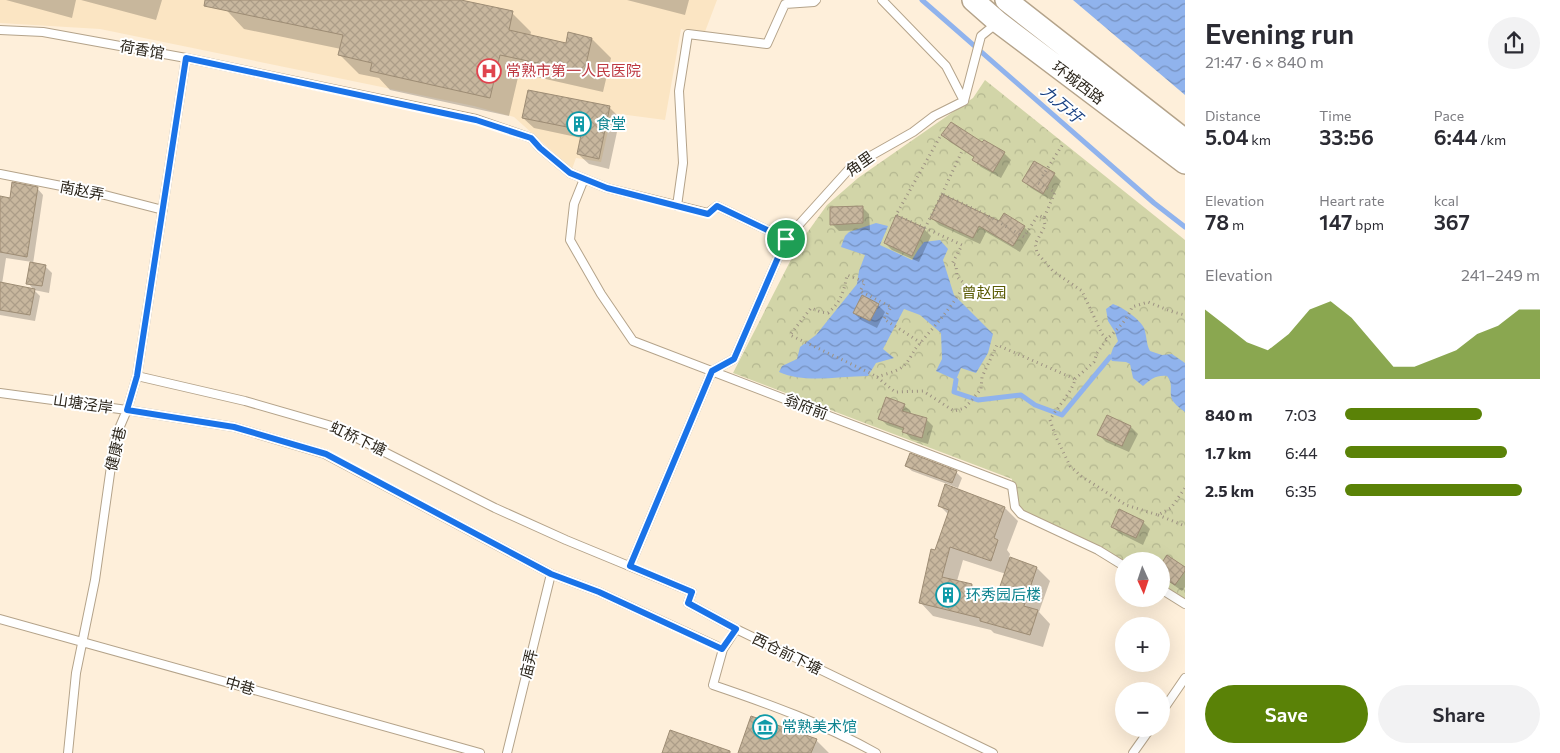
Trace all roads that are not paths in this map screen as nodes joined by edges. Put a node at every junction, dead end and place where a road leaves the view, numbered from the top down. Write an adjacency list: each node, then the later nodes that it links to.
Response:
1 (816, 0): 12 (lane)
2 (882, 0): 7 (lane)
3 (973, 0): 4 (main road, 环城西路)
4 (1006, 12): 7 (lane); 8 (main road, 环城西路); 9 (main road, 环城西路)
5 (0, 30): 6 (lane, 荷香馆)
6 (186, 58): 11 (lane, 荷香馆); 13 (lane, 健康巷)
7 (964, 101): 14 (lane, 角里)
8 (1185, 140)
9 (1185, 164)
10 (0, 174): 13 (lane, 南赵弄)
11 (584, 179): 12 (lane, 荷香馆); 15 (lane, 翁府前)
12 (677, 206): 14 (lane, 荷香馆)
13 (163, 210): 16 (lane, 健康巷)
14 (786, 239): 15 (lane, 角里)
15 (712, 371): 20 (lane, 翁府前); 21 (lane)
16 (137, 376): 18 (lane, 健康巷); 19 (lane, 虹桥下塘)
17 (0, 393): 18 (lane, 山塘泾岸)
18 (127, 410): 22 (lane, 山塘泾岸); 27 (lane, 健康巷)
19 (566, 540): 21 (lane, 西仓前下塘)
20 (1115, 560)
21 (630, 566): 26 (lane, 西仓前下塘)
22 (551, 574): 28 (lane, 山塘泾岸); 34 (lane, 庙弄)
23 (1170, 595): 24 (lane)
24 (1185, 604)
25 (0, 620): 27 (lane, 中巷)
26 (736, 629): 28 (lane); 36 (lane, 西仓前下塘)
27 (82, 642): 32 (lane, 健康巷); 33 (lane, 中巷)
28 (722, 649): 35 (lane)
29 (1185, 678): 30 (lane)
30 (1170, 700)
31 (1144, 737): 37 (lane)
32 (68, 753)
33 (480, 753)
34 (507, 753)
35 (876, 753)
36 (993, 753)
37 (1133, 753)

